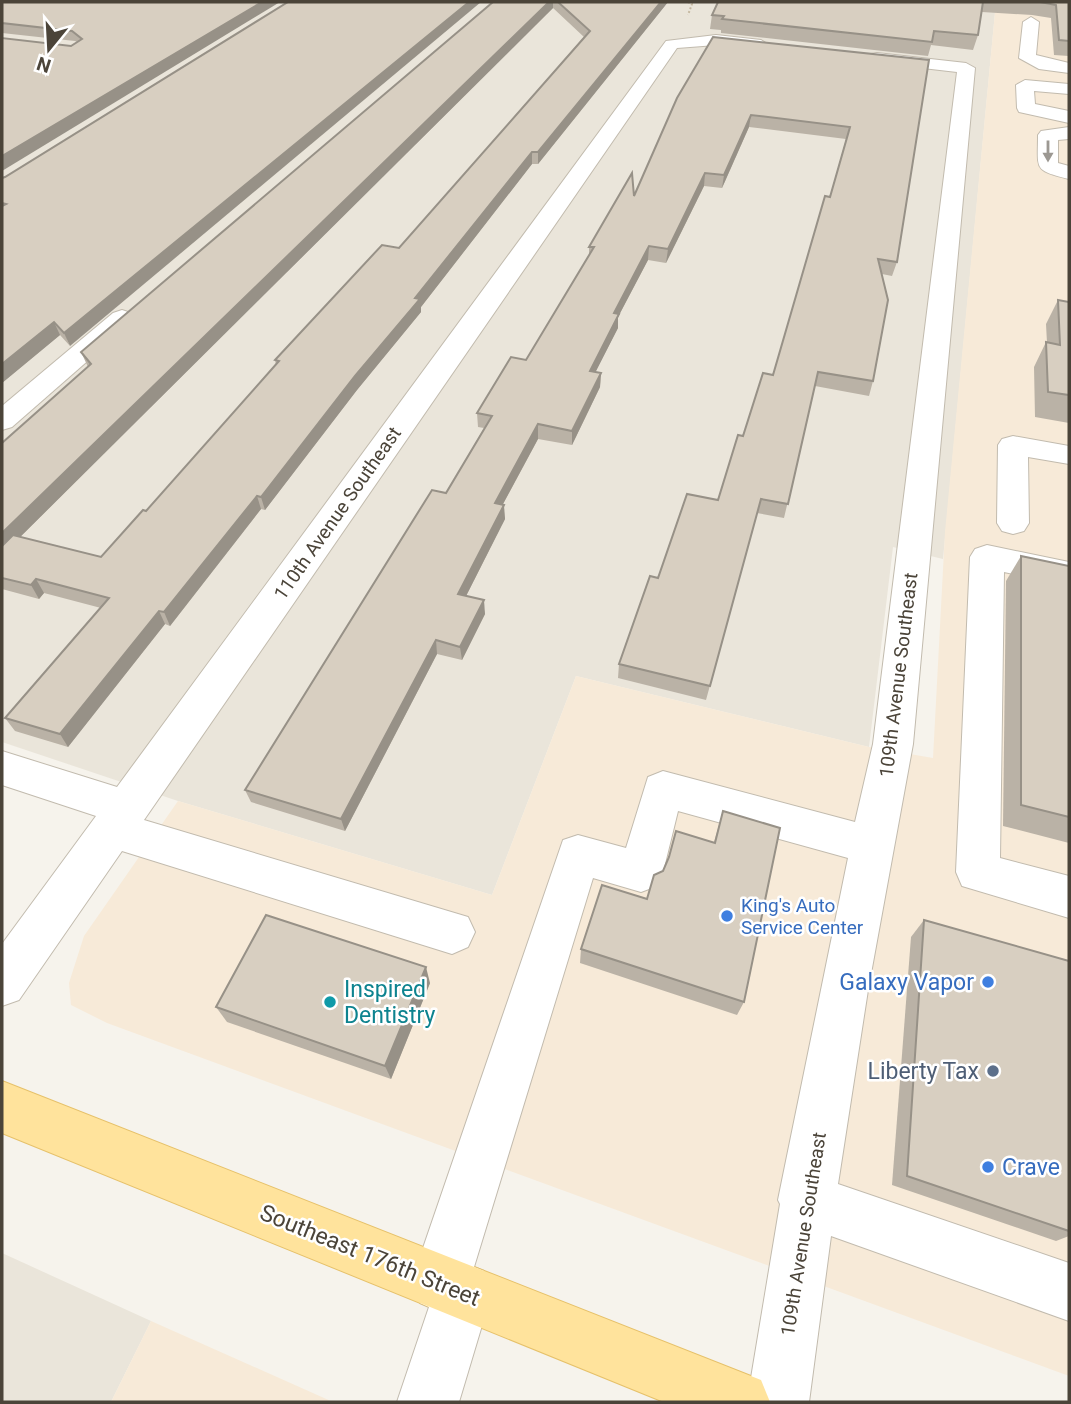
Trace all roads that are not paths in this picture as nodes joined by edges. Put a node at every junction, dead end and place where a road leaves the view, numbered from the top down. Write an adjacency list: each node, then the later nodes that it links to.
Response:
1 (1031, 22): 4 (street)
2 (772, 47): 17 (street, 110th Avenue Southeast)
3 (855, 56): 18 (street, 109th Avenue Southeast)
4 (1069, 68)
5 (1069, 89): 6 (street)
6 (1025, 104): 7 (street); 8 (street)
7 (1069, 109)
8 (1069, 117)
9 (1069, 133): 10 (street, one-way to 10)
10 (1069, 173)
11 (139, 304): 12 (street)
12 (2, 421)
13 (1069, 455): 14 (street)
14 (1013, 523)
15 (1069, 574): 19 (street)
16 (2, 768): 17 (street)
17 (119, 819): 20 (street); 21 (street, 110th Avenue Southeast)
18 (871, 845): 23 (street, 109th Avenue Southeast); 24 (street)
19 (1069, 897)
20 (452, 932)
21 (2, 983)
22 (2, 1107): 24 (main road, Southeast 176th Street)
23 (806, 1200): 25 (street); 28 (street, 109th Avenue Southeast)
24 (452, 1288): 26 (street); 27 (main road, Southeast 176th Street)
25 (1069, 1292)
26 (428, 1402)
27 (739, 1402)
28 (778, 1402)

